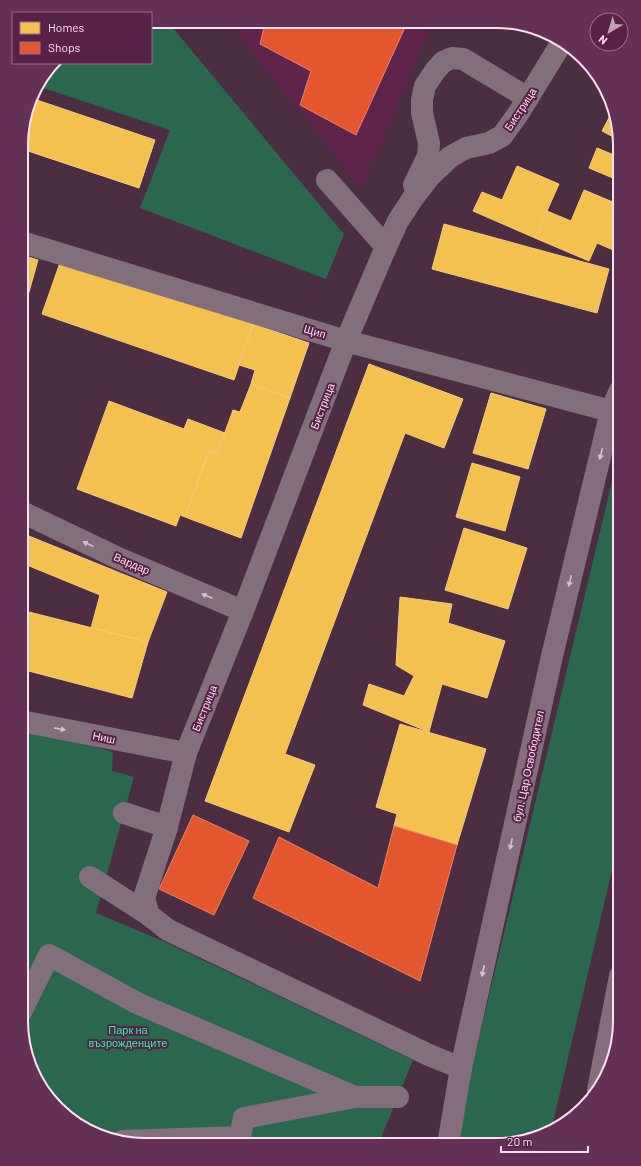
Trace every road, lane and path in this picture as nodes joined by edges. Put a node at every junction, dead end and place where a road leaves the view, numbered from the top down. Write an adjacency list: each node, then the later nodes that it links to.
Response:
1 (559, 47): 2 (street, Бистрица)
2 (528, 98): 4 (street, Бистрица); 4 (street)
3 (327, 180): 6 (street)
4 (398, 221): 6 (street, Бистрица)
5 (28, 244): 7 (street, Щип)
6 (386, 248): 7 (street, Бистрица)
7 (346, 341): 9 (street, Щип); 11 (street, Бистрица)
8 (613, 407): 9 (main road, бул. Цар Освободител)
9 (611, 412): 20 (main road, бул. Цар Освободител, one-way to 20)
10 (28, 515): 11 (street, Вардар, one-way to 10)
11 (243, 611): 13 (street, Бистрица)
12 (28, 722): 13 (street, Ниш, one-way to 13)
13 (186, 754): 15 (street, Бистрица)
14 (124, 813): 15 (street)
15 (167, 827): 17 (street, Бистрица)
16 (90, 877): 17 (street)
17 (149, 915): 20 (street)
18 (28, 997): 22 (street)
19 (613, 1012): 21 (main road)
20 (461, 1068): 25 (main road, бул. Цар Освободител)
21 (602, 1072)
22 (355, 1097): 23 (street); 24 (street)
23 (398, 1097)
24 (210, 1138)
25 (449, 1138)

